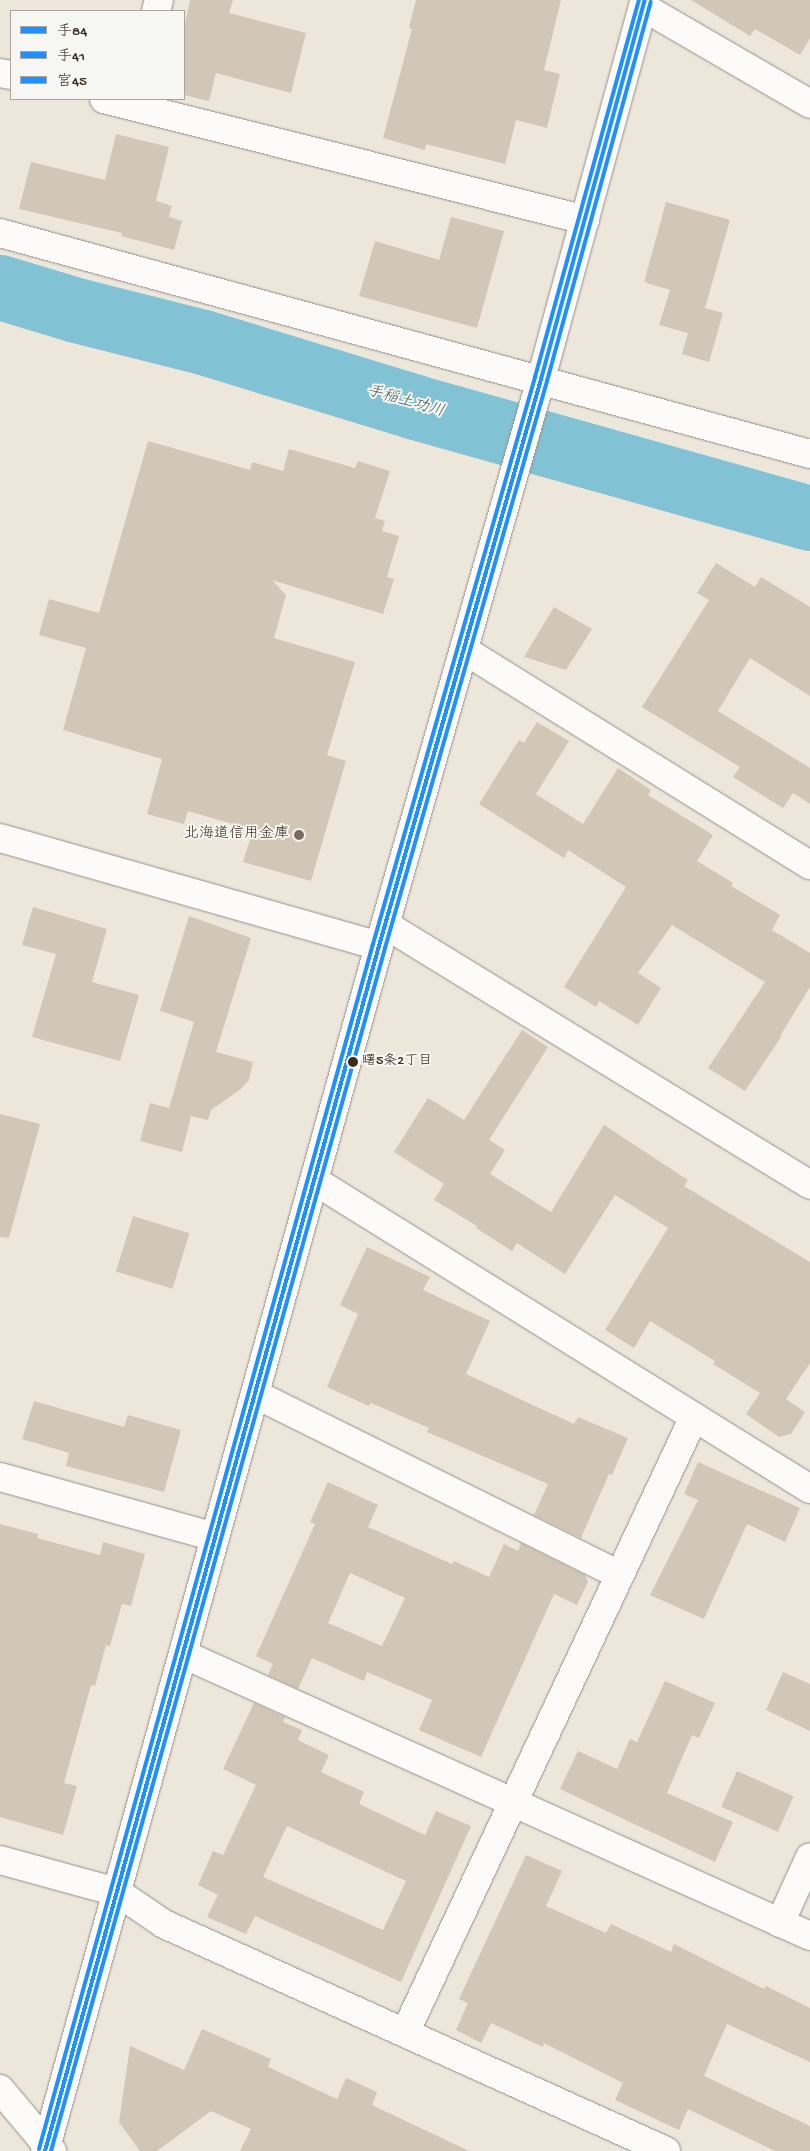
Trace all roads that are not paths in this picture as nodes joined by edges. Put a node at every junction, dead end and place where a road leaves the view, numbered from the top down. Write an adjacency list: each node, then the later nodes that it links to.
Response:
1 (644, 3): 4 (street); 5 (street)
2 (114, 100): 3 (street)
3 (134, 102): 5 (street)
4 (810, 104)
5 (584, 220): 7 (street)
6 (0, 233): 7 (street)
7 (538, 391): 8 (street); 9 (street)
8 (810, 454)
9 (464, 650): 11 (street); 12 (street)
10 (0, 838): 12 (street)
11 (810, 865)
12 (383, 936): 13 (street); 14 (street)
13 (314, 1181): 15 (street); 16 (street)
14 (810, 1185)
15 (255, 1394): 19 (street); 20 (street)
16 (694, 1417): 18 (street); 20 (street)
17 (0, 1477): 19 (street)
18 (807, 1480)
19 (215, 1537): 21 (street)
20 (620, 1575): 22 (street)
21 (183, 1654): 22 (street); 25 (street)
22 (514, 1803): 26 (street); 28 (street)
23 (810, 1857): 26 (street)
24 (0, 1860): 25 (street)
25 (117, 1892): 28 (street); 30 (street)
26 (780, 1923): 27 (street)
27 (810, 1936)
28 (405, 2033): 31 (street)
29 (0, 2089): 30 (street)
30 (48, 2149)
31 (666, 2151)

